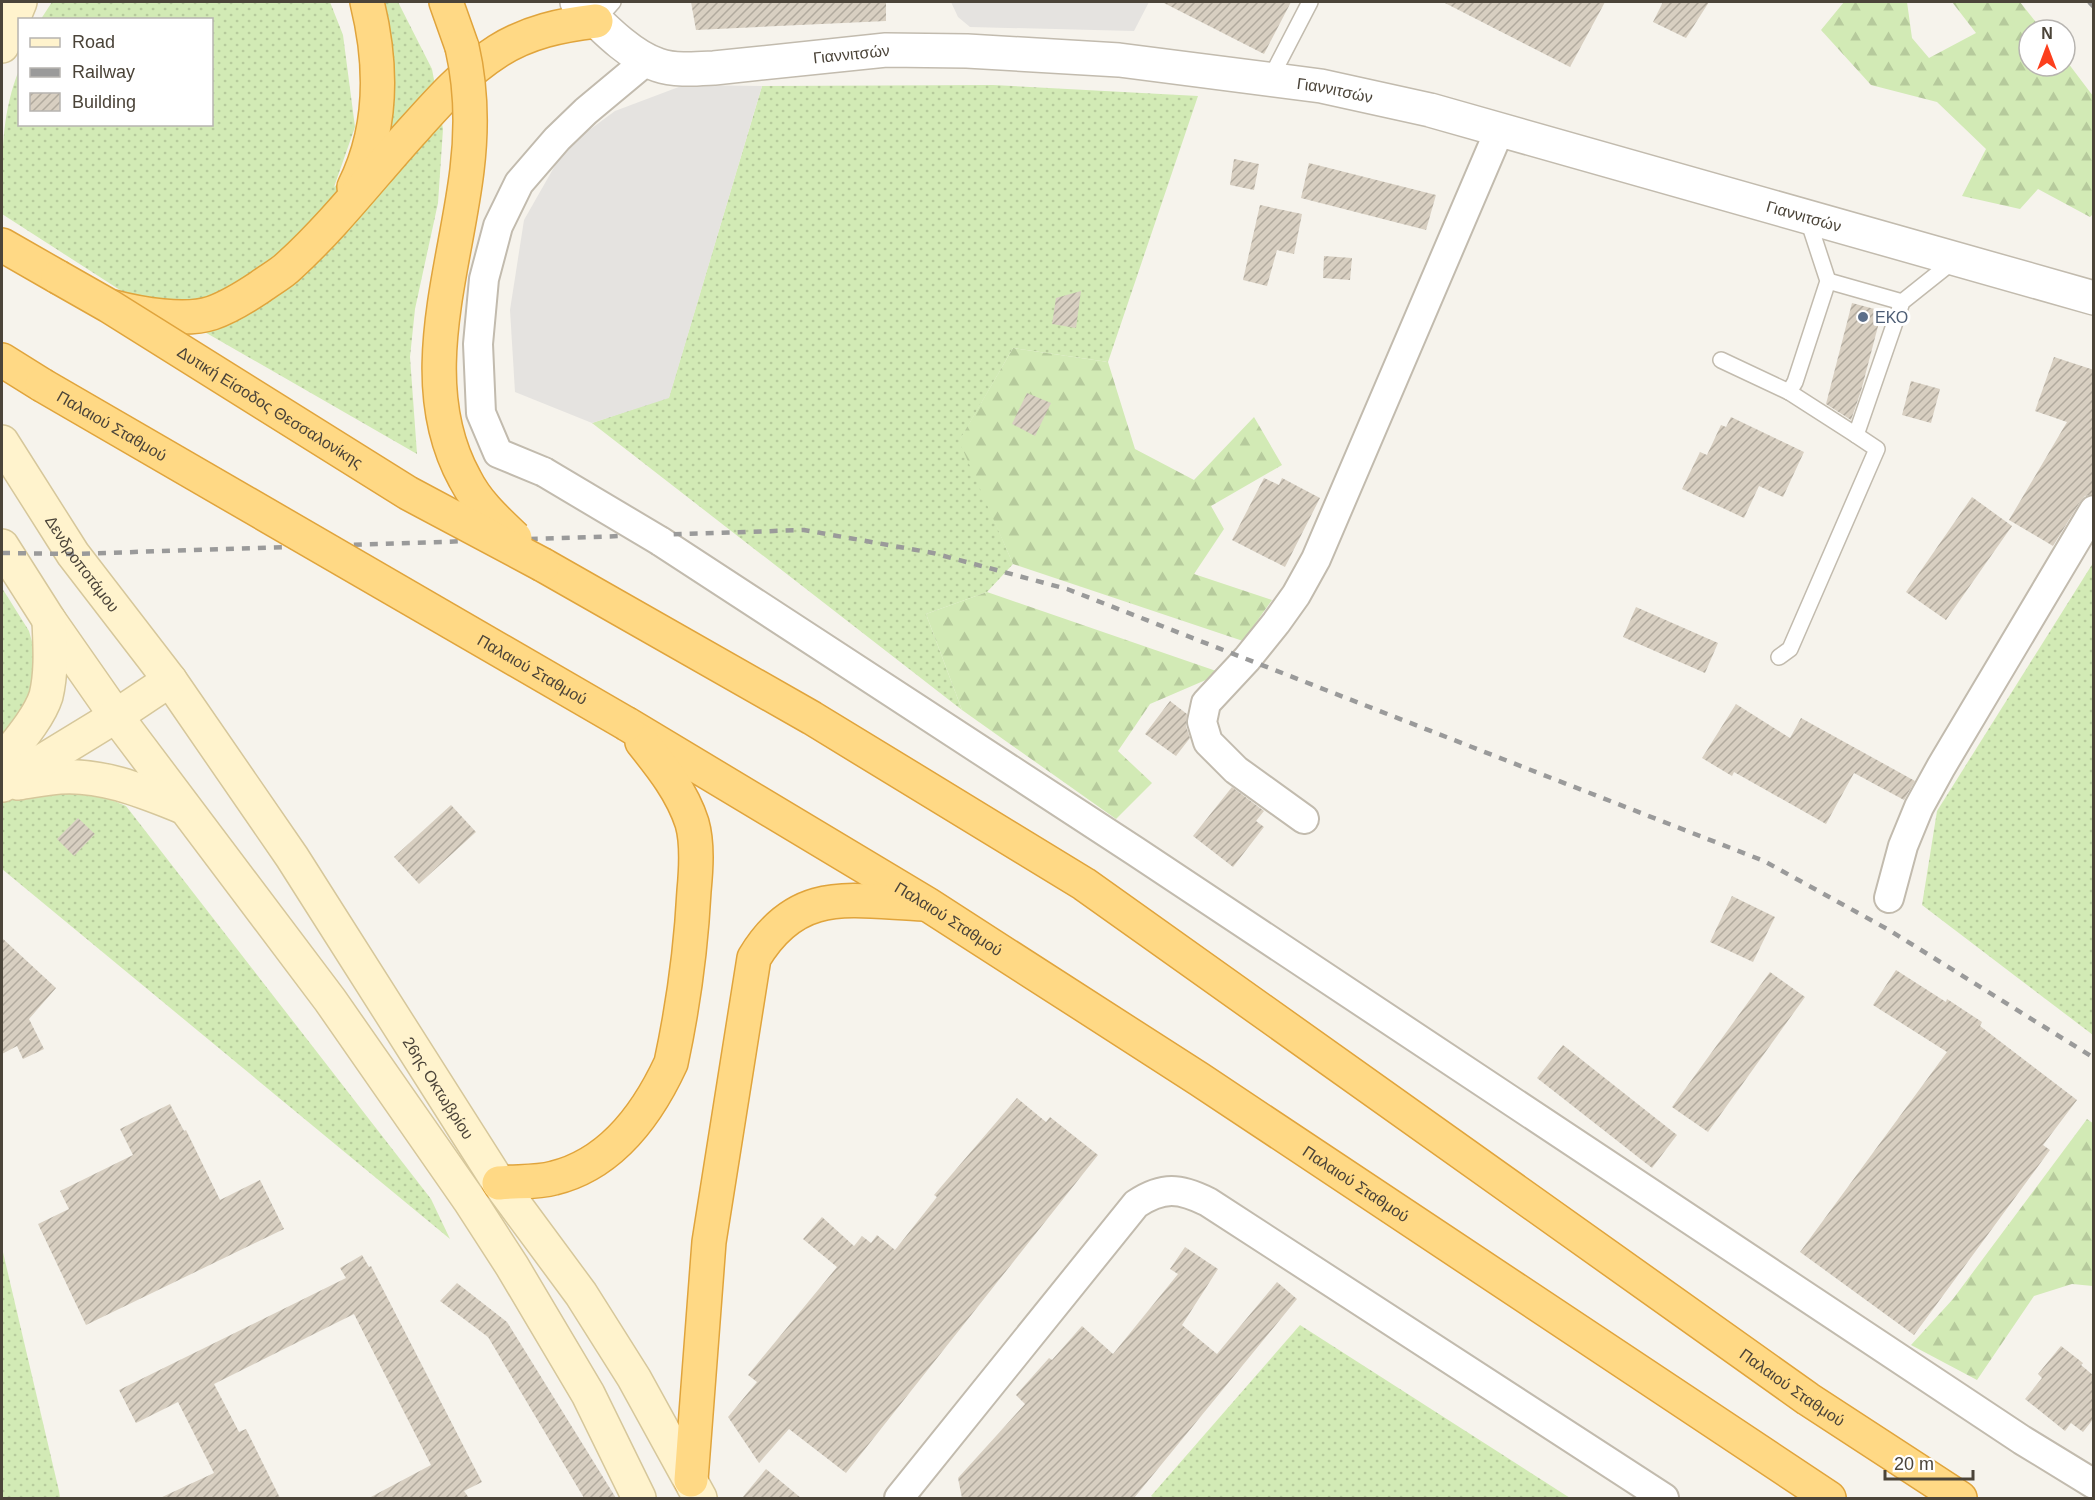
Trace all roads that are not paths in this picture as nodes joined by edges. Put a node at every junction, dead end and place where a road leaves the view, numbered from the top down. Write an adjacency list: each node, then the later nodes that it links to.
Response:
1 (20, 2): 6 (main road)
2 (367, 2): 10 (highway)
3 (446, 2): 25 (highway, bridge)
4 (1310, 2): 8 (lane)
5 (595, 8): 7 (street, Γιαννιτσών); 10 (highway)
6 (2, 46)
7 (646, 61): 8 (street, Γιαννιτσών); 37 (street, bridge)
8 (1270, 79): 9 (street, Γιαννιτσών)
9 (1500, 129): 11 (street, Γιαννιτσών); 33 (street)
10 (339, 214): 17 (highway, bridge)
11 (1806, 217): 13 (street, Γιαννιτσών); 14 (lane)
12 (2, 245): 17 (highway, Δυτική Είσοδος Θεσσαλονίκης, bridge)
13 (1956, 259): 15 (street, Γιαννιτσών); 16 (lane)
14 (1828, 281): 16 (lane); 20 (lane)
15 (2094, 298)
16 (1902, 302): 21 (lane)
17 (109, 306): 25 (highway, Δυτική Είσοδος Θεσσαλονίκης, bridge)
18 (2, 360): 30 (highway, Παλαιού Σταθμού, bridge)
19 (1720, 360): 20 (lane)
20 (1789, 392): 21 (lane)
21 (1856, 435): 27 (lane)
22 (2, 442): 28 (main road, Δενδροποτάμου)
23 (2094, 510): 34 (street)
24 (2, 546): 26 (main road)
25 (543, 565): 43 (highway, Παλαιού Σταθμού)
26 (49, 620): 29 (main road); 31 (main road)
27 (1779, 657)
28 (170, 680): 29 (main road); 36 (main road, 26ης Οκτωβρίου)
29 (116, 716): 31 (main road); 32 (main road)
30 (627, 724): 35 (highway, Παλαιού Σταθμού); 36 (highway)
31 (2, 778): 32 (main road)
32 (183, 807): 39 (main road)
33 (1304, 819)
34 (1889, 898)
35 (927, 904): 38 (highway); 42 (highway, Παλαιού Σταθμού)
36 (498, 1183): 38 (main road, 26ης Οκτωβρίου)
37 (2094, 1484)
38 (695, 1489)
39 (639, 1498)
40 (899, 1498): 41 (street)
41 (1664, 1498)
42 (1829, 1498)
43 (1960, 1498)

